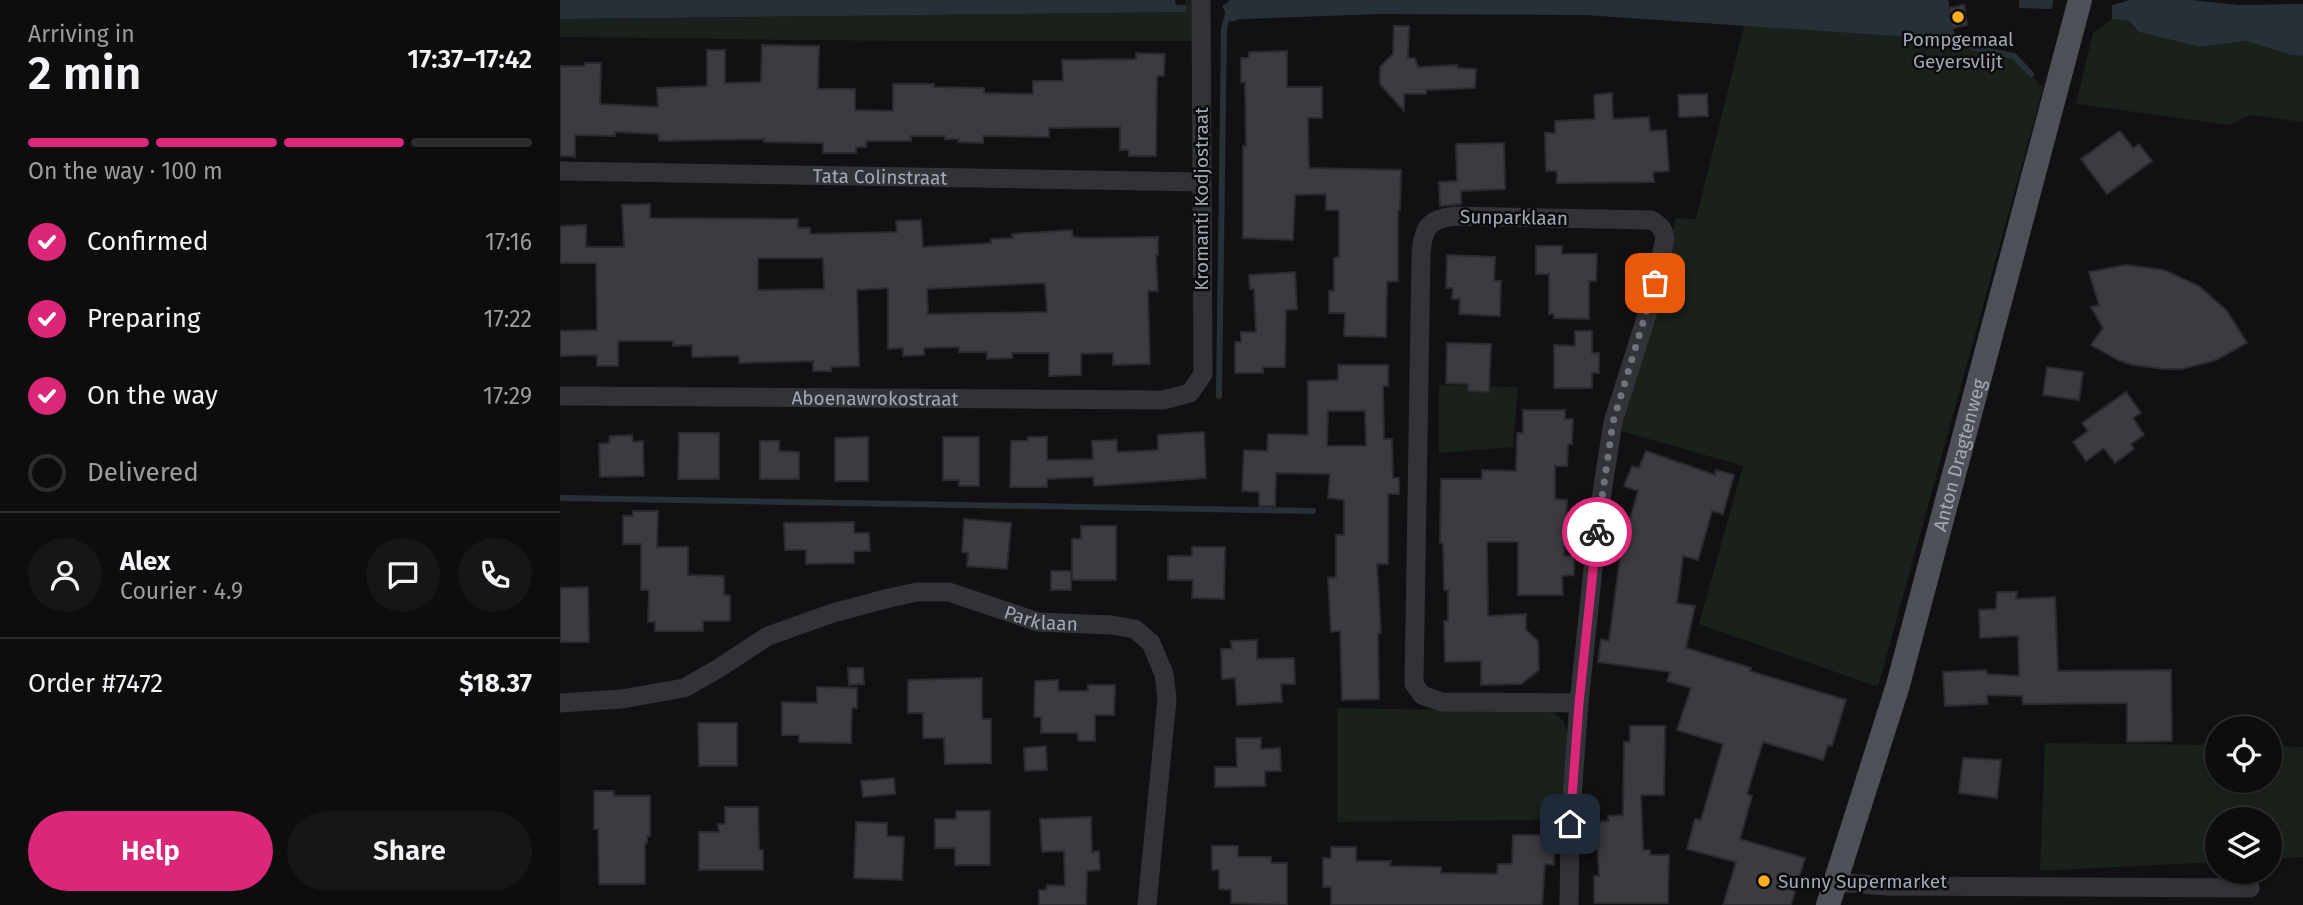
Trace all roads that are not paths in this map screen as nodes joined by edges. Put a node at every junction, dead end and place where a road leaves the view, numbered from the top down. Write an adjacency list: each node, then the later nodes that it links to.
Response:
1 (1201, 0): 4 (street, Kromanti Kodjostraat)
2 (2080, 0): 10 (main road, Anton Dragtenweg)
3 (560, 171): 4 (street, Tata Colinstraat)
4 (1201, 182): 5 (street, Kromanti Kodjostraat)
5 (1190, 393): 6 (street, Aboenawrokostraat)
6 (560, 396)
7 (560, 702): 11 (street, Parklaan)
8 (1579, 703): 8 (street, Sunparklaan); 12 (street, Sunparklaan)
9 (2250, 888): 10 (street)
10 (1832, 893)
11 (1147, 905)
12 (1569, 905)

